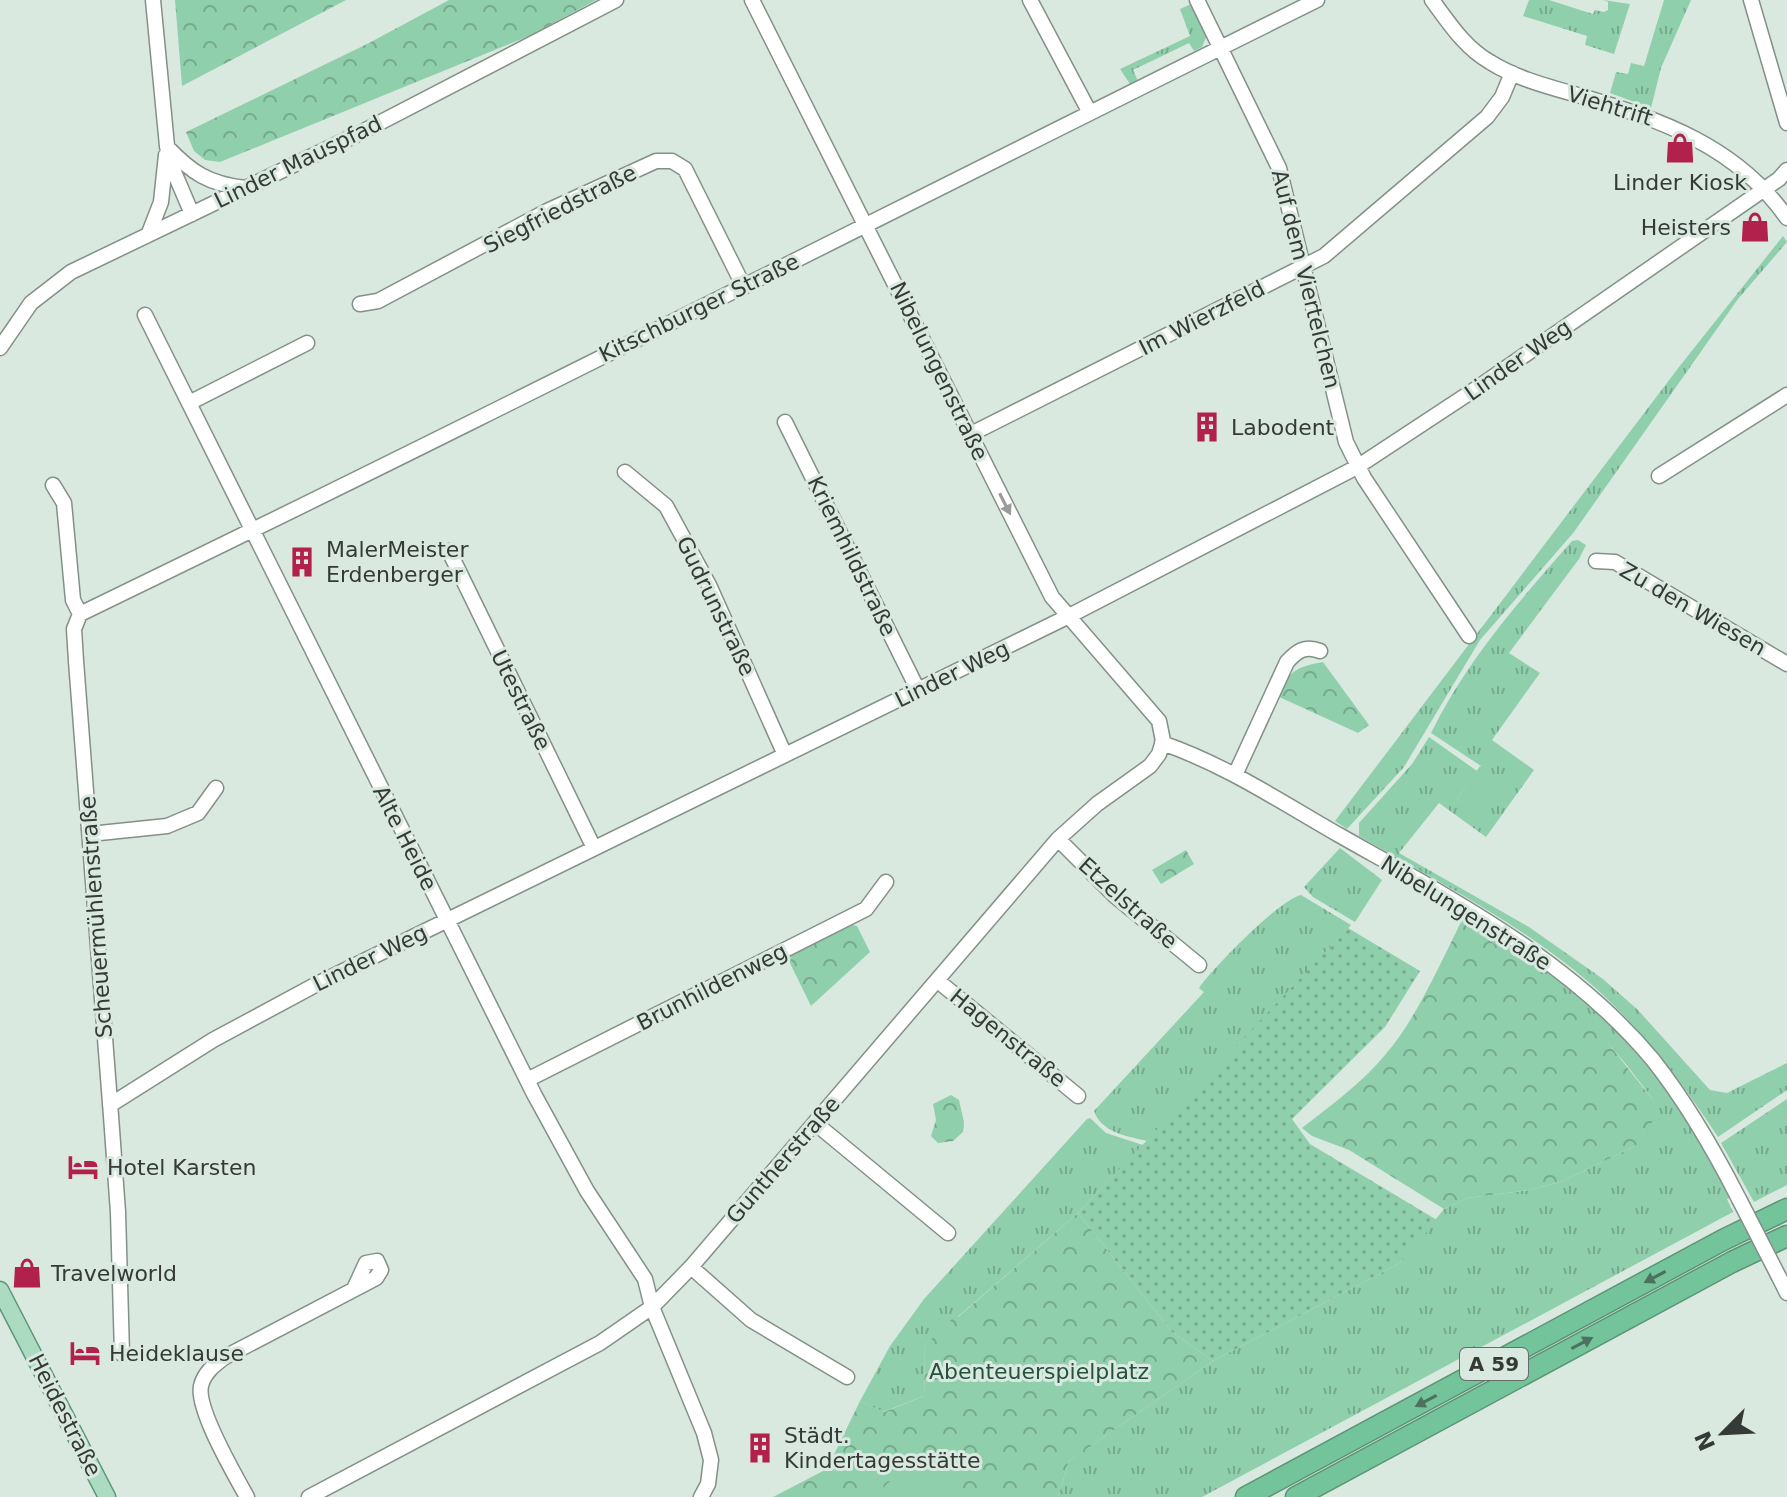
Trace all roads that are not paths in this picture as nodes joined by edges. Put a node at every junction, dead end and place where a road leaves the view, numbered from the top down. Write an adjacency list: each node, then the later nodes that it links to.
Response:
1 (153, 0): 13 (street)
2 (616, 0): 15 (street, Linder Mauspfad)
3 (752, 0): 19 (street, Nibelungenstraße)
4 (1030, 0): 11 (street)
5 (1197, 0): 9 (street, Auf dem Viertelchen)
6 (1317, 0): 9 (street, Kitschburger Straße)
7 (1432, 0): 10 (street, Viehtrift)
8 (1751, 0): 12 (street)
9 (1221, 48): 11 (street, Kitschburger Straße); 21 (street, Auf dem Viertelchen)
10 (1512, 73): 16 (street, Viehtrift); 21 (street, Im Wierzfeld)
11 (1090, 113): 19 (street, Kitschburger Straße)
12 (1787, 123)
13 (167, 146): 15 (street); 17 (street); 20 (street)
14 (1787, 170): 16 (street, Linder Weg)
15 (246, 188): 17 (street, Linder Mauspfad)
16 (1763, 190): 18 (street, Viehtrift); 31 (street, Linder Weg)
17 (192, 214): 20 (street, Linder Mauspfad)
18 (1787, 218)
19 (866, 225): 22 (street, Kitschburger Straße); 30 (street, Nibelungenstraße)
20 (149, 233): 26 (street, Linder Mauspfad)
21 (1305, 267): 30 (street, Im Wierzfeld); 31 (street, Auf dem Viertelchen)
22 (744, 287): 23 (street, Siegfriedstraße); 35 (street, Kitschburger Straße)
23 (360, 304)
24 (145, 315): 28 (street, Alte Heide)
25 (307, 343): 28 (street)
26 (0, 348)
27 (1787, 395): 33 (street)
28 (189, 403): 35 (street, Alte Heide)
29 (785, 422): 43 (street, Kriemhildstraße)
30 (971, 434): 39 (street, Nibelungenstraße, one-way to 39)
31 (1357, 467): 39 (street, Linder Weg); 40 (street, Auf dem Viertelchen)
32 (625, 472): 45 (street, Gudrunstraße)
33 (1659, 476)
34 (53, 485): 38 (street, Scheuermühlenstraße)
35 (253, 531): 38 (street, Kitschburger Straße); 52 (street, Alte Heide)
36 (449, 551): 50 (street, Utestraße)
37 (1596, 561): 42 (street, Zu den Wiesen)
38 (80, 614): 48 (street, Scheuermühlenstraße)
39 (1069, 616): 43 (street, Linder Weg); 44 (street, Nibelungenstraße)
40 (1469, 636)
41 (1320, 651): 46 (street)
42 (1787, 664)
43 (918, 690): 45 (street, Linder Weg)
44 (1162, 743): 46 (street, Nibelungenstraße); 49 (street, Guntherstraße)
45 (785, 755): 50 (street, Linder Weg)
46 (1235, 775): 65 (street, Nibelungenstraße, bridge)
47 (216, 788): 48 (street)
48 (90, 834): 57 (street, Scheuermühlenstraße)
49 (1058, 839): 53 (street, Etzelstraße); 54 (street, Guntherstraße)
50 (594, 848): 52 (street, Linder Weg)
51 (886, 882): 55 (street, Brunhildenweg)
52 (446, 921): 55 (street, Alte Heide); 57 (street, Linder Weg)
53 (1199, 965)
54 (938, 981): 56 (street, Hagenstraße); 58 (street, Guntherstraße)
55 (527, 1080): 66 (street, Alte Heide)
56 (1078, 1096)
57 (110, 1105): 68 (street, Scheuermühlenstraße)
58 (815, 1123): 60 (street); 62 (street, Guntherstraße)
59 (1787, 1209): 74 (highway, A 59, one-way to 74)
60 (948, 1233)
61 (1787, 1236): 75 (highway, A 59, one-way to 61)
62 (691, 1267): 66 (street, Guntherstraße); 69 (street)
63 (354, 1289): 71 (street)
64 (0, 1290): 67 (main road, Heidestraße)
65 (1787, 1293)
66 (652, 1307): 72 (street, Guntherstraße); 73 (street, Alte Heide)
67 (6, 1312): 70 (main road, Heidestraße)
68 (122, 1354)
69 (847, 1377)
70 (107, 1497)
71 (247, 1497)
72 (309, 1497)
73 (701, 1497)
74 (1246, 1497)
75 (1296, 1497)

